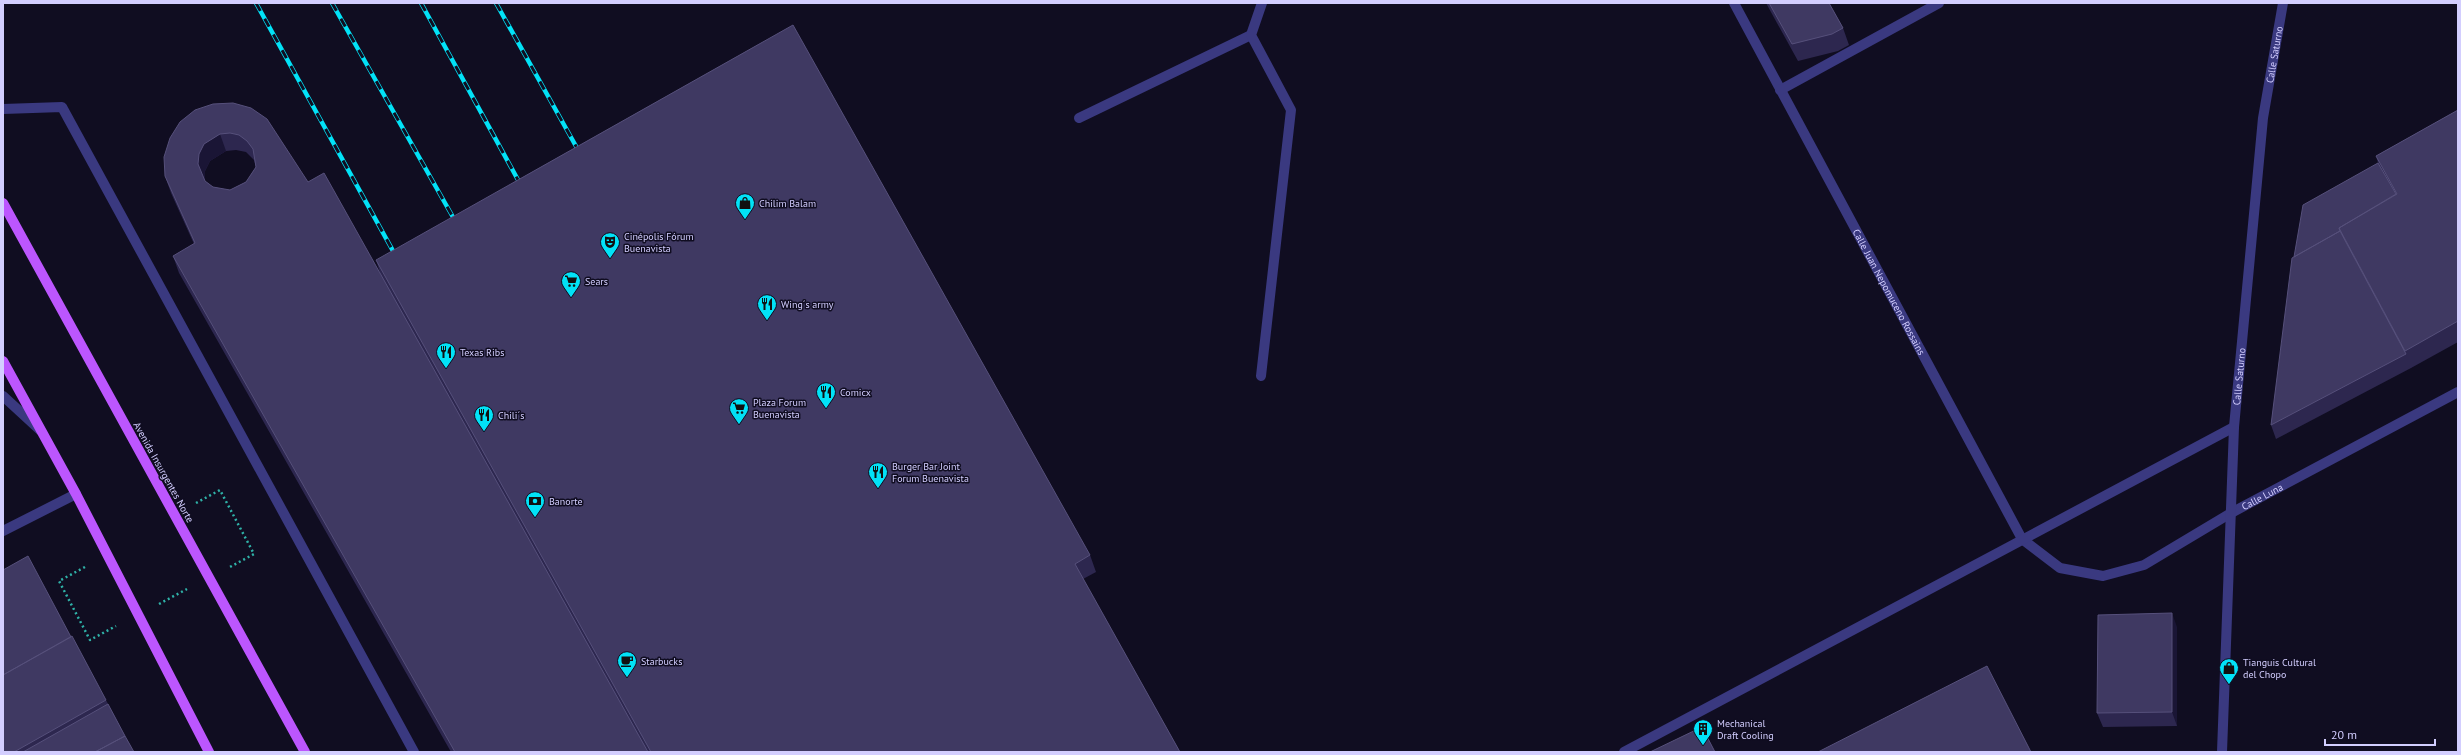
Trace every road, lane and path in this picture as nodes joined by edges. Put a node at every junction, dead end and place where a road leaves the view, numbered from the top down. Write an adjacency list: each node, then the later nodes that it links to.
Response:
1 (1262, 3): 5 (street)
2 (1734, 3): 6 (street, Calle Juan Nepomuceno Rossains)
3 (1938, 3): 6 (street)
4 (2283, 3): 14 (street, Calle Saturno)
5 (1251, 35): 8 (street); 11 (street)
6 (1780, 90): 20 (street, Calle Juan Nepomuceno Rossains)
7 (3, 109): 29 (street)
8 (1079, 118)
9 (3, 203): 28 (main road, Avenida Insurgentes Norte)
10 (3, 361): 15 (main road)
11 (1261, 376)
12 (2458, 392): 18 (street, Calle Luna)
13 (3, 396): 15 (street)
14 (2234, 427): 18 (street, Calle Saturno); 20 (street)
15 (42, 432): 17 (main road)
16 (220, 490): 22 (path)
17 (76, 494): 19 (street); 21 (main road)
18 (2231, 513): 23 (street, Calle Luna); 31 (street, Calle Saturno)
19 (3, 530)
20 (2022, 539): 23 (street, Calle Juan Nepomuceno Rossains); 30 (street)
21 (107, 556): 26 (path); 27 (main road)
22 (227, 568)
23 (2060, 568)
24 (193, 586): 25 (path)
25 (152, 608)
26 (117, 626)
27 (209, 752)
28 (305, 752)
29 (414, 752)
30 (1624, 752)
31 (2222, 752)

